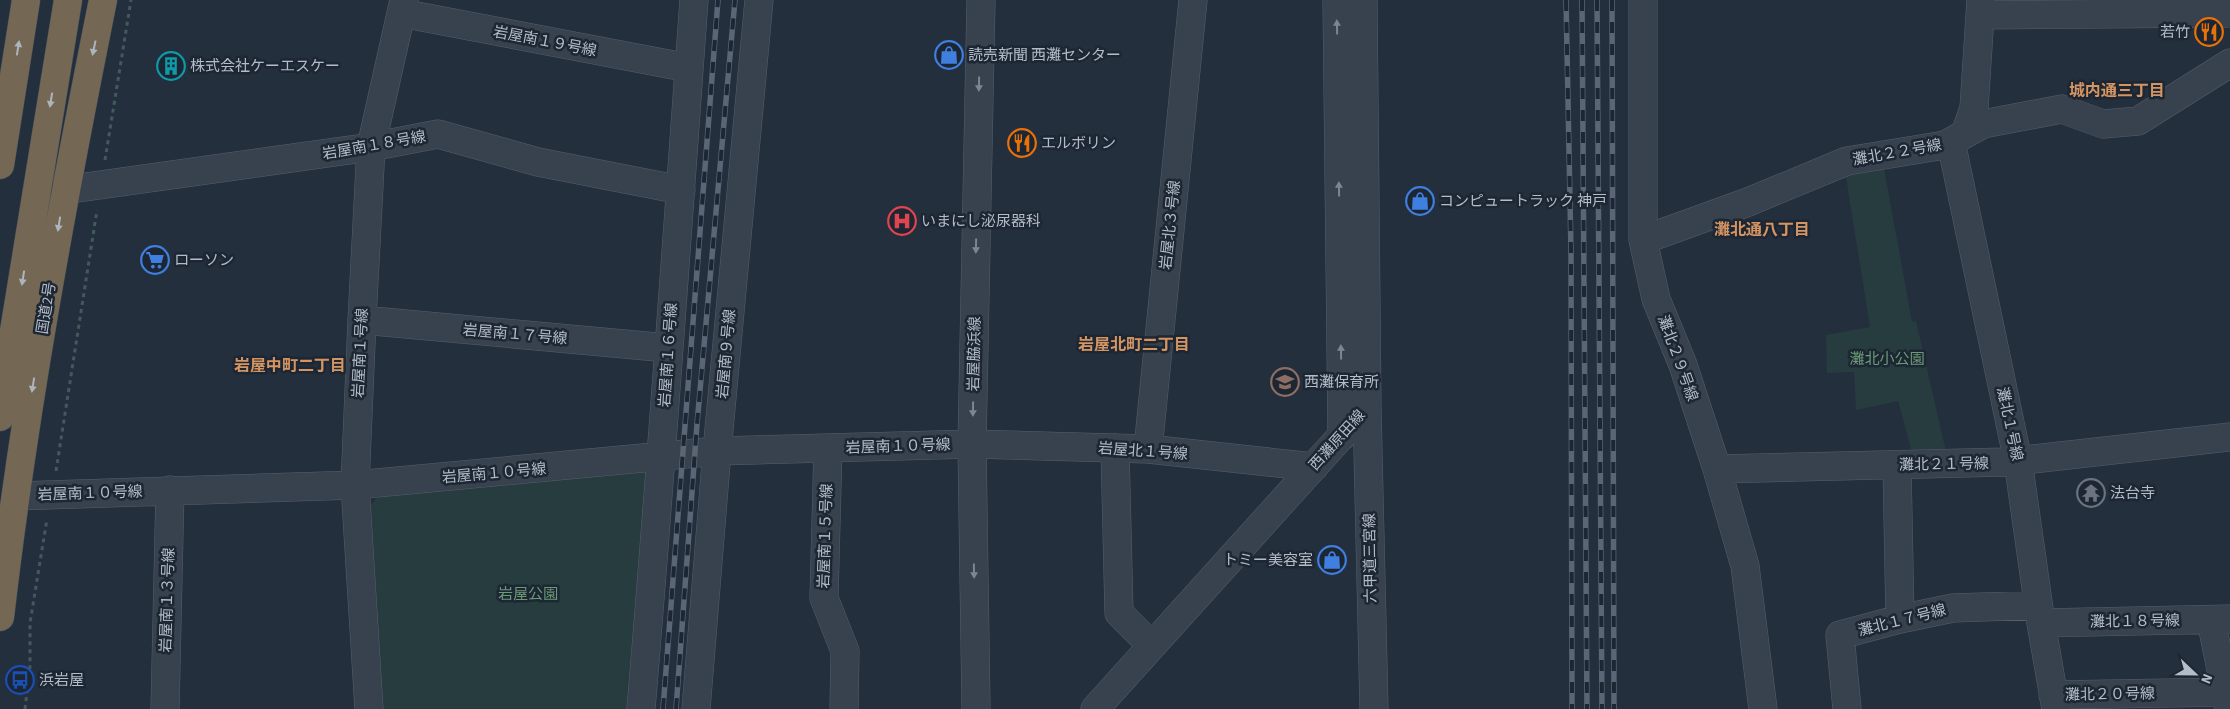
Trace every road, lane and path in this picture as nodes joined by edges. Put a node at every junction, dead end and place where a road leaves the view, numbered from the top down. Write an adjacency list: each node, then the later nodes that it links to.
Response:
1 (26, 0): 19 (highway, one-way to 1)
2 (68, 0): 27 (highway, 国道2号, one-way to 27)
3 (104, 0): 21 (highway, 国道2号, one-way to 21)
4 (131, 0): 20 (path)
5 (694, 0): 16 (street, 岩屋南１６号線)
6 (759, 0): 34 (street, 岩屋南９号線)
7 (981, 0): 30 (street, 岩屋脇浜線, one-way to 30)
8 (1193, 0): 33 (street, 岩屋北３号線)
9 (1336, 0): 28 (street, one-way to 9)
10 (1363, 0): 26 (street, 西灘原田線)
11 (1642, 0): 23 (street, 灘北２９号線)
12 (402, 7): 16 (street, 岩屋南１９号線); 18 (street, 岩屋南１号線)
13 (1980, 8): 14 (street); 17 (street)
14 (2230, 13)
15 (2230, 63): 17 (street, 灘北２２号線)
16 (689, 68): 22 (street, 岩屋南１６号線)
17 (1958, 138): 23 (street, 灘北２２号線); 36 (street, 灘北１号線)
18 (371, 147): 20 (street, 岩屋南１８号線); 22 (street, 岩屋南１８号線); 24 (street, 岩屋南１号線)
19 (0, 165)
20 (101, 185): 21 (street, 岩屋南１８号線); 42 (path)
21 (64, 190): 43 (highway, 国道2号, one-way to 43)
22 (681, 190): 25 (street, 岩屋南１６号線)
23 (1643, 240): 39 (street, 灘北２９号線)
24 (362, 320): 25 (street, 岩屋南１７号線); 40 (street, 岩屋南１号線)
25 (668, 348): 35 (street, 岩屋南１６号線)
26 (1367, 408): 28 (street, 西灘原田線); 60 (street, 六甲道三宮線)
27 (0, 417)
28 (1342, 436): 38 (street, 西灘原田線)
29 (2230, 438): 36 (street, 灘北２１号線)
30 (972, 444): 31 (street, 岩屋南１０号線); 32 (street, 岩屋北１号線); 58 (street, 岩屋脇浜線, one-way to 58)
31 (828, 448): 34 (street, 岩屋南１０号線); 57 (street, 岩屋南１５号線)
32 (1115, 448): 33 (street, 岩屋北１号線); 49 (street)
33 (1148, 449): 38 (street, 岩屋北１号線)
34 (717, 451): 35 (street, 岩屋南１０号線); 56 (street, 岩屋南９号線)
35 (662, 457): 40 (street, 岩屋南１０号線); 55 (street, 岩屋南１６号線)
36 (2018, 461): 37 (street, 灘北２１号線); 45 (street, 灘北１号線)
37 (1897, 465): 39 (street, 灘北２１号線); 47 (street)
38 (1314, 466): 49 (street, 西灘原田線)
39 (1717, 469): 61 (street, 灘北２９号線)
40 (355, 486): 41 (street, 岩屋南１０号線); 54 (street, 岩屋南１号線)
41 (170, 490): 42 (street, 岩屋南１０号線); 53 (street, 岩屋南１３号線)
42 (52, 494): 43 (street, 岩屋南１０号線); 52 (path)
43 (16, 496): 44 (highway, 国道2号)
44 (5, 526): 46 (highway, 国道2号)
45 (2039, 614): 47 (street, 灘北１７号線); 48 (street, 灘北１８号線); 51 (street, 灘北１号線)
46 (0, 617)
47 (1900, 619): 62 (street, 灘北１７号線)
48 (2220, 620): 50 (street)
49 (1152, 646): 59 (street, 西灘原田線)
50 (2227, 701): 51 (street, 灘北２０号線)
51 (2055, 702)
52 (25, 709)
53 (164, 709)
54 (369, 709)
55 (640, 709)
56 (696, 709)
57 (844, 709)
58 (976, 709)
59 (1095, 709)
60 (1374, 709)
61 (1763, 709)
62 (1847, 709)

